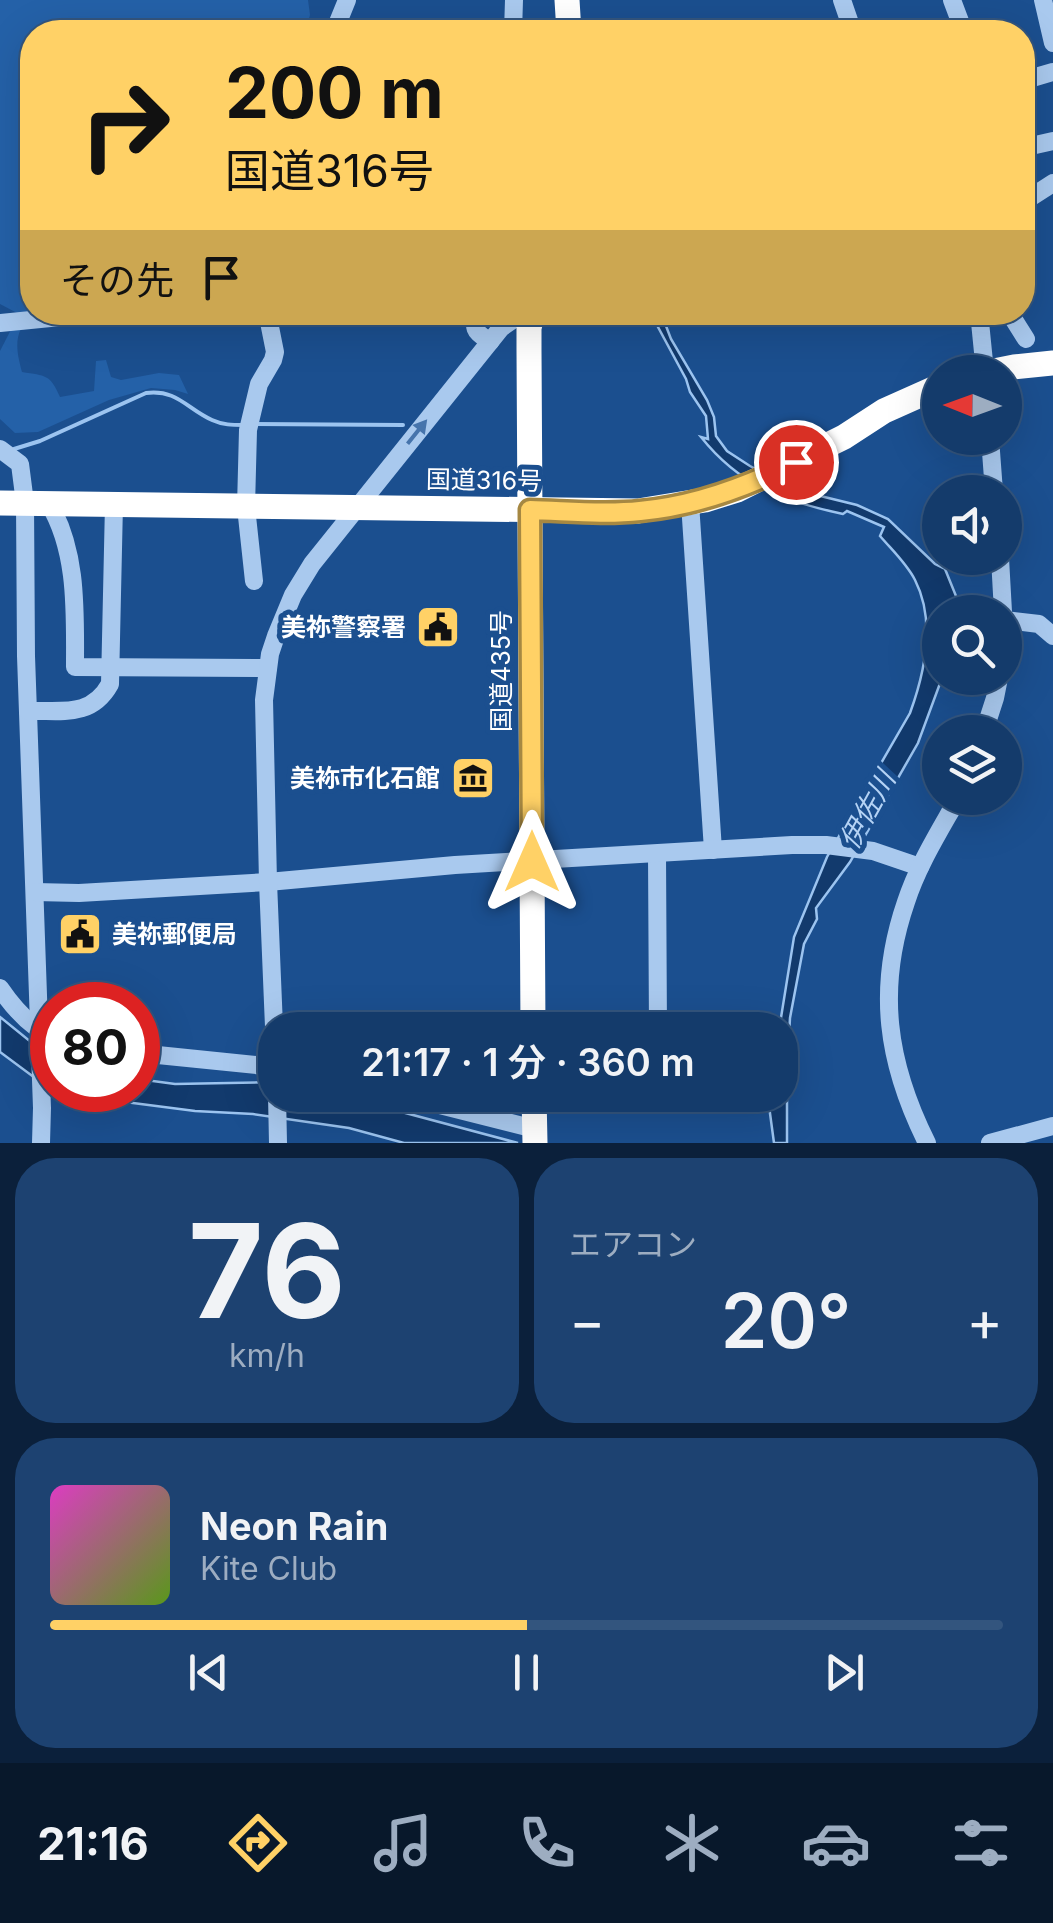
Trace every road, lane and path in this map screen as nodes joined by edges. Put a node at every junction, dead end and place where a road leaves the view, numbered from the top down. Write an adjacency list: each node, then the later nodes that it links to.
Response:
1 (1042, 0): 2 (street)
2 (1053, 43)
3 (269, 325): 19 (street)
4 (474, 325): 10 (street)
5 (505, 325): 10 (street)
6 (531, 325): 21 (highway, 国道435号)
7 (981, 325): 11 (street)
8 (1017, 325): 9 (street)
9 (1026, 340)
10 (490, 342): 20 (street, one-way to 10)
11 (985, 355)
12 (1053, 363): 13 (highway)
13 (1022, 365)
14 (922, 394): 17 (highway, 国道316号)
15 (0, 448): 16 (street)
16 (24, 503): 18 (highway, 国道316号); 25 (street); 27 (street)
17 (690, 503): 21 (highway, 国道316号); 29 (street)
18 (114, 504): 19 (highway, 国道316号); 25 (street)
19 (246, 507): 20 (highway, 国道316号); 22 (street)
20 (356, 508): 21 (highway, 国道316号); 26 (street)
21 (530, 510): 31 (highway, 国道435号)
22 (254, 581)
23 (1022, 622): 24 (street)
24 (1053, 636)
25 (111, 668): 26 (street); 27 (street)
26 (268, 668): 33 (street)
27 (28, 712): 34 (street)
28 (949, 815): 32 (street)
29 (713, 850): 30 (street); 32 (street)
30 (657, 854): 31 (street); 39 (street)
31 (532, 862): 33 (street); 38 (highway, 国道435号)
32 (920, 868): 48 (street)
33 (268, 882): 34 (street); 37 (street)
34 (35, 892): 35 (street)
35 (42, 982)
36 (0, 988): 40 (street)
37 (273, 1012)
38 (534, 1012)
39 (658, 1012)
40 (30, 1020)
41 (160, 1055): 42 (street)
42 (258, 1065)
43 (42, 1112): 47 (street)
44 (456, 1112): 46 (street)
45 (1053, 1126): 49 (street)
46 (535, 1136)
47 (41, 1143)
48 (928, 1143)
49 (990, 1143)

